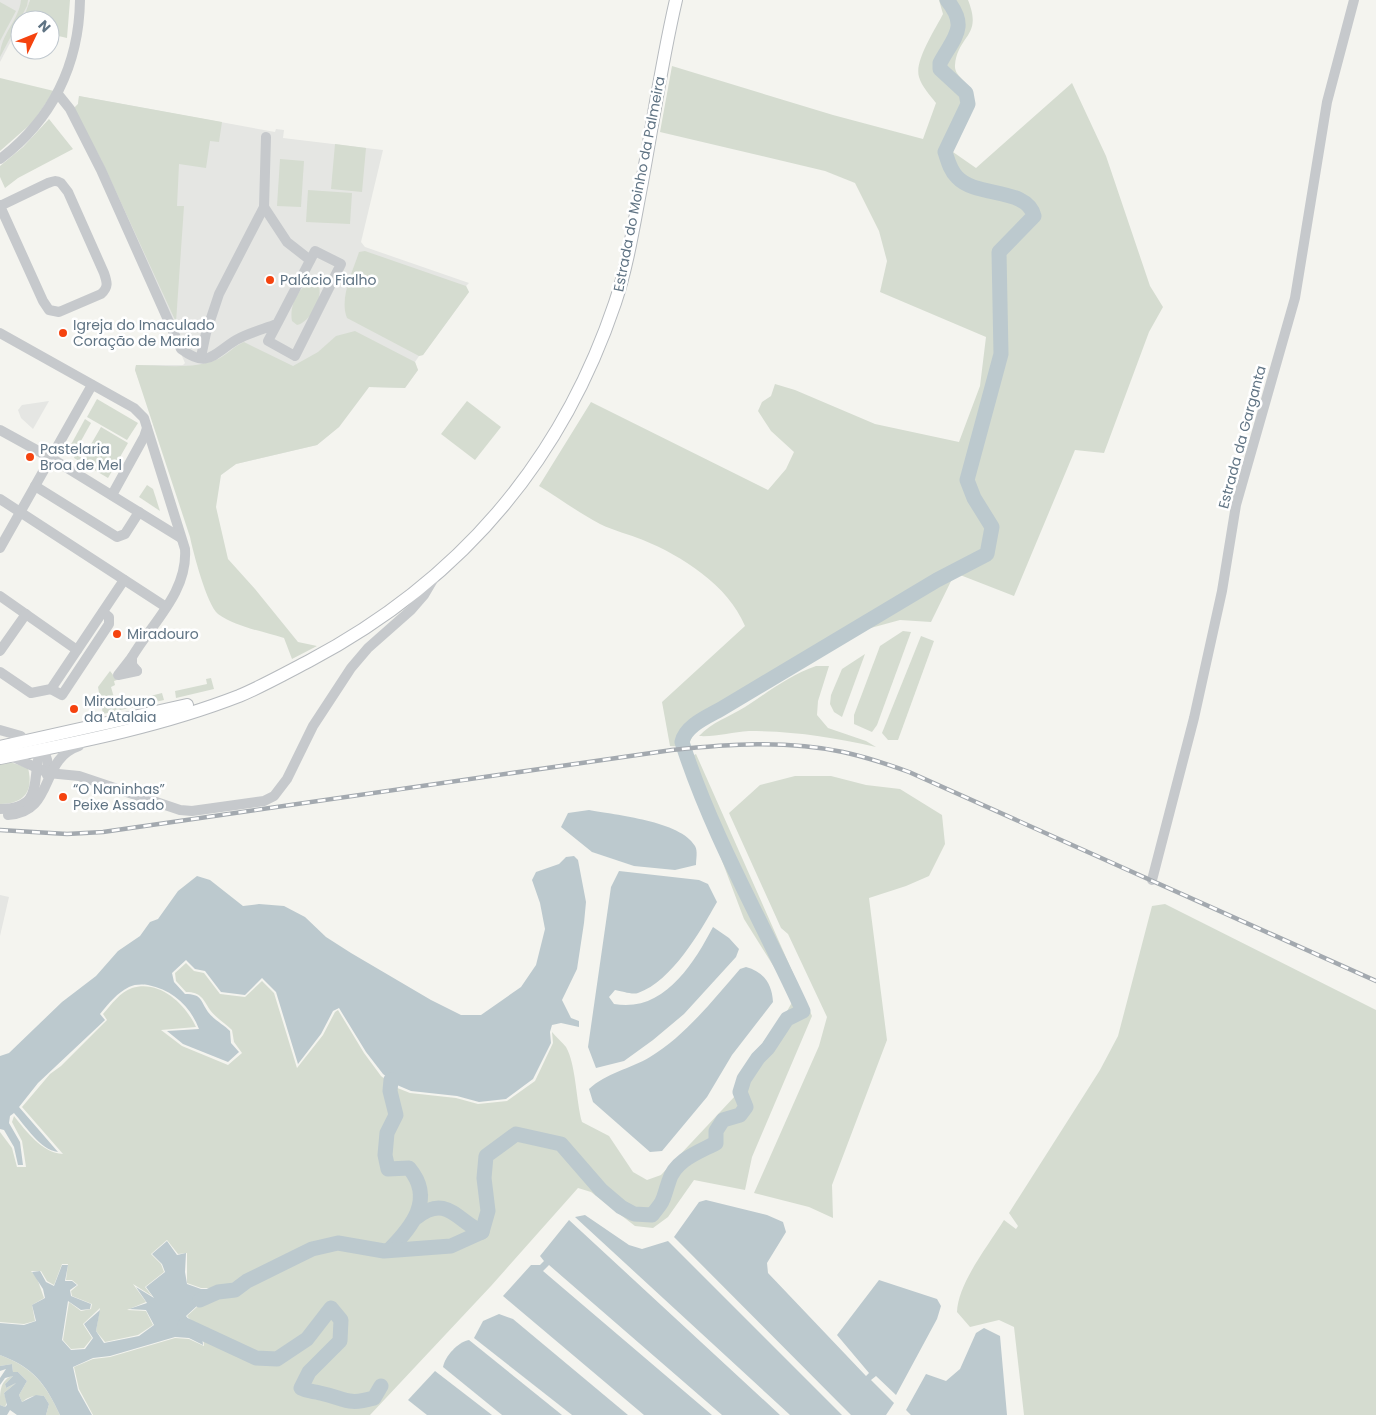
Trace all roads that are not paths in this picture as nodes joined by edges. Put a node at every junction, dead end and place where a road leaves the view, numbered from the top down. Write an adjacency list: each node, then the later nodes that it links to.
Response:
1 (80, 0): 4 (street)
2 (676, 0): 26 (main road, Estrada do Moinho da Palmeira)
3 (1354, 0): 50 (street, Estrada da Garganta)
4 (58, 94): 6 (street); 12 (street)
5 (266, 137): 8 (street)
6 (0, 159)
7 (0, 206): 7 (street)
8 (264, 207): 9 (street); 12 (street)
9 (310, 260): 10 (street); 10 (street)
10 (277, 324): 12 (street)
11 (0, 333): 13 (street)
12 (201, 358)
13 (92, 385): 14 (street); 18 (street)
14 (147, 427): 16 (street); 17 (street)
15 (0, 430): 18 (street)
16 (140, 444): 17 (street); 20 (street)
17 (153, 445): 24 (street)
18 (51, 458): 19 (street); 20 (street)
19 (35, 486): 22 (street); 23 (street)
20 (112, 495): 23 (street)
21 (0, 499): 22 (street)
22 (21, 511): 25 (street); 27 (street)
23 (139, 512): 24 (street)
24 (181, 538): 29 (street)
25 (0, 548)
26 (435, 576): 36 (main road, Estrada do Moinho da Palmeira); 46 (street)
27 (124, 580): 29 (street); 30 (street)
28 (0, 596): 31 (street)
29 (166, 607): 34 (street)
30 (103, 612): 32 (street); 37 (street)
31 (26, 614): 32 (street); 33 (street)
32 (77, 650): 37 (street)
33 (0, 651)
34 (132, 657): 34 (street)
35 (0, 672): 37 (street)
36 (280, 677): 38 (main road, Estrada do Moinho da Palmeira); 39 (main road, Estrada do Moinho da Palmeira)
37 (51, 689)
38 (149, 713): 42 (main road, Estrada do Moinho da Palmeira); 46 (street)
39 (132, 729): 46 (main road, Estrada do Moinho da Palmeira); 46 (street)
40 (0, 730): 41 (street)
41 (14, 735): 42 (street); 43 (street)
42 (49, 736): 43 (main road, Estrada do Moinho da Palmeira)
43 (26, 740): 44 (main road, Estrada do Moinho da Palmeira); 46 (street)
44 (0, 747)
45 (3, 756): 46 (main road, Estrada do Moinho da Palmeira); 47 (street)
46 (48, 764): 47 (street); 47 (street); 49 (street)
47 (36, 767): 48 (street)
48 (0, 809)
49 (0, 815)
50 (1152, 880)

